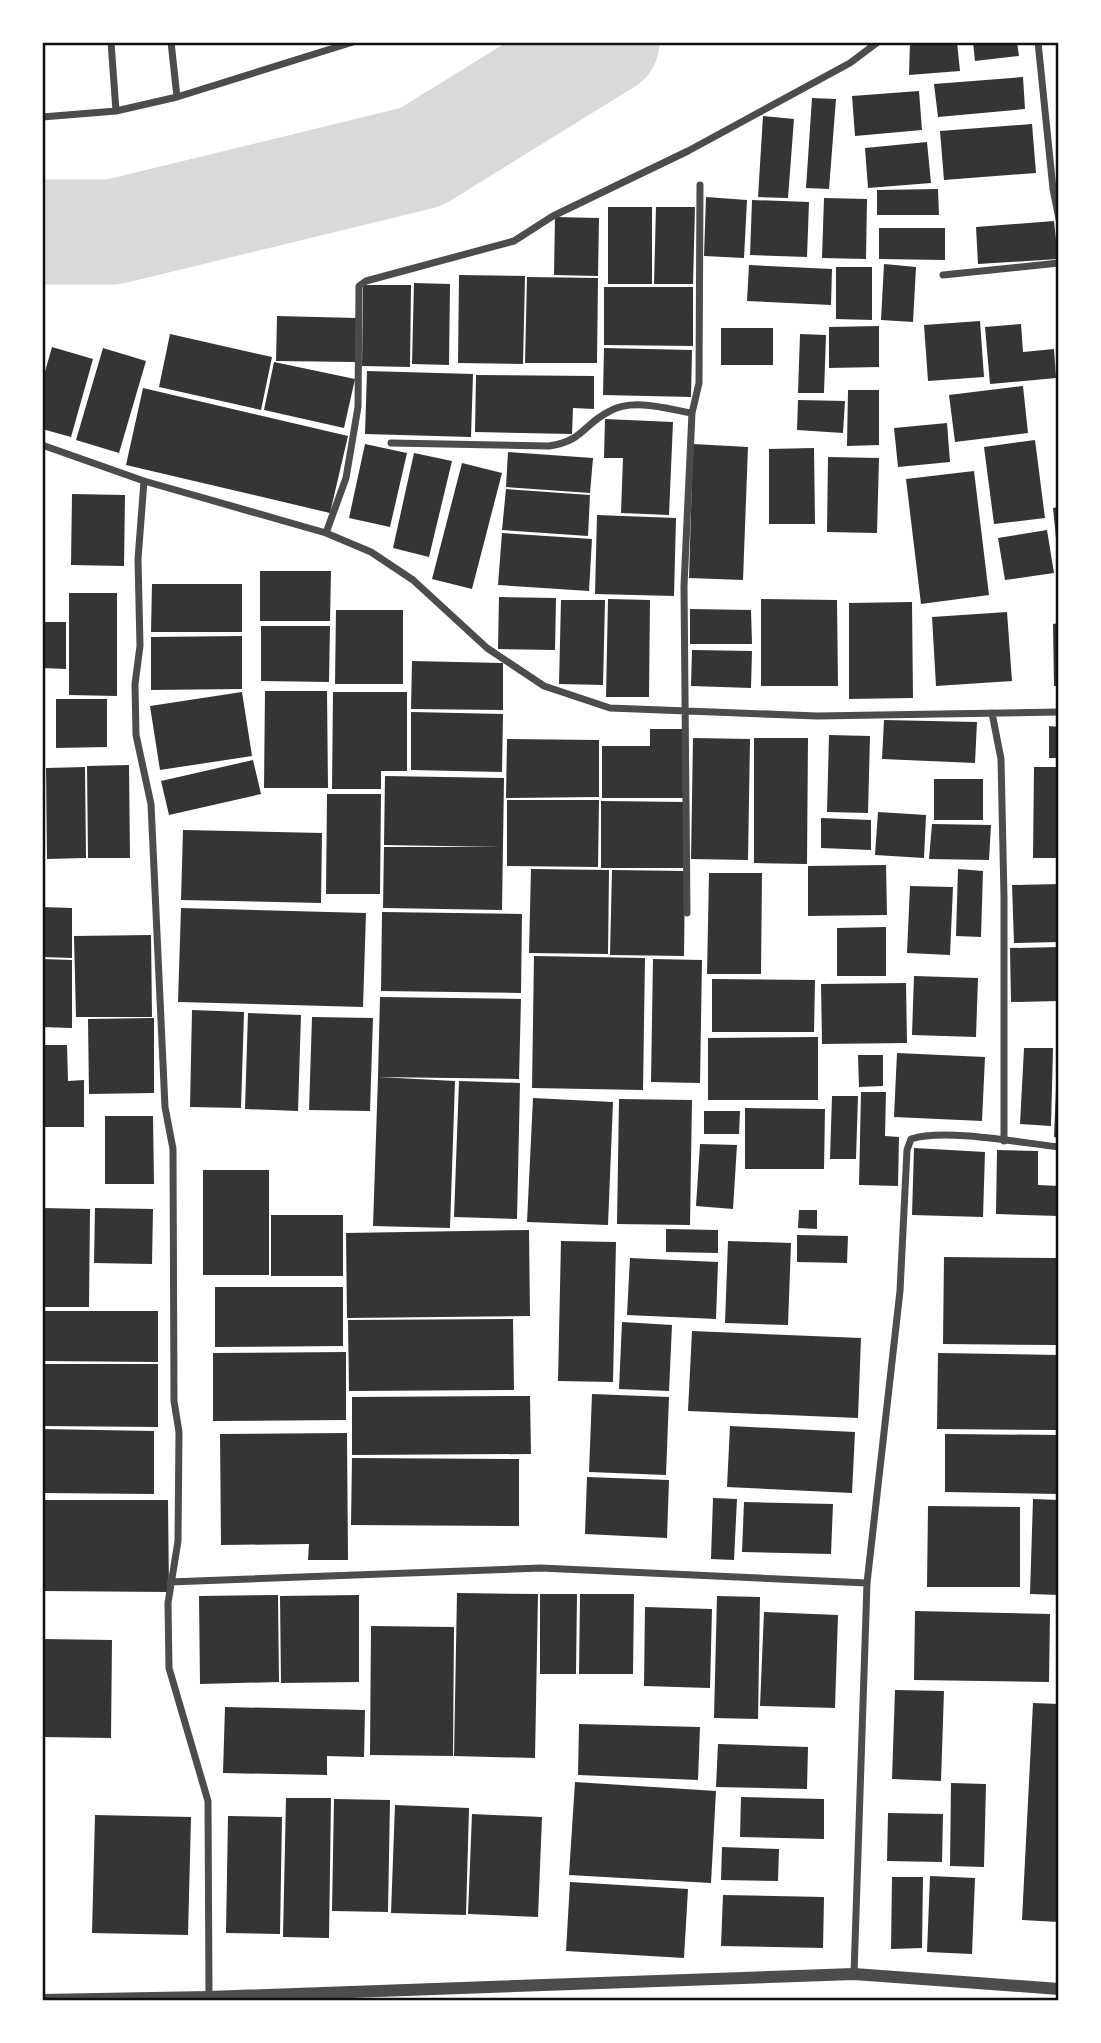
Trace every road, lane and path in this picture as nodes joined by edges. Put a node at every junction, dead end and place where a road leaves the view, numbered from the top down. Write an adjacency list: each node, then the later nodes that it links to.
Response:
1 (111, 42): 7 (street)
2 (172, 42): 6 (street)
3 (354, 42): 6 (street)
4 (878, 42): 17 (street)
5 (1038, 42): 10 (street)
6 (177, 97): 7 (street)
7 (117, 111): 8 (street)
8 (42, 117)
9 (700, 185): 13 (street)
10 (1059, 219)
11 (1059, 263): 12 (street)
12 (943, 275)
13 (692, 413): 14 (street); 18 (street)
14 (391, 443)
15 (42, 445): 16 (street)
16 (144, 481): 17 (street); 24 (street)
17 (326, 533): 18 (street)
18 (687, 711): 20 (street); 21 (street)
19 (1059, 712): 20 (street)
20 (992, 713): 22 (street)
21 (687, 913)
22 (1004, 1141): 23 (street); 25 (street)
23 (1059, 1147)
24 (170, 1582): 25 (street); 28 (street)
25 (867, 1583): 26 (street)
26 (854, 1974): 27 (street); 28 (street)
27 (1059, 1989)
28 (209, 1997): 29 (street)
29 (42, 2000)

